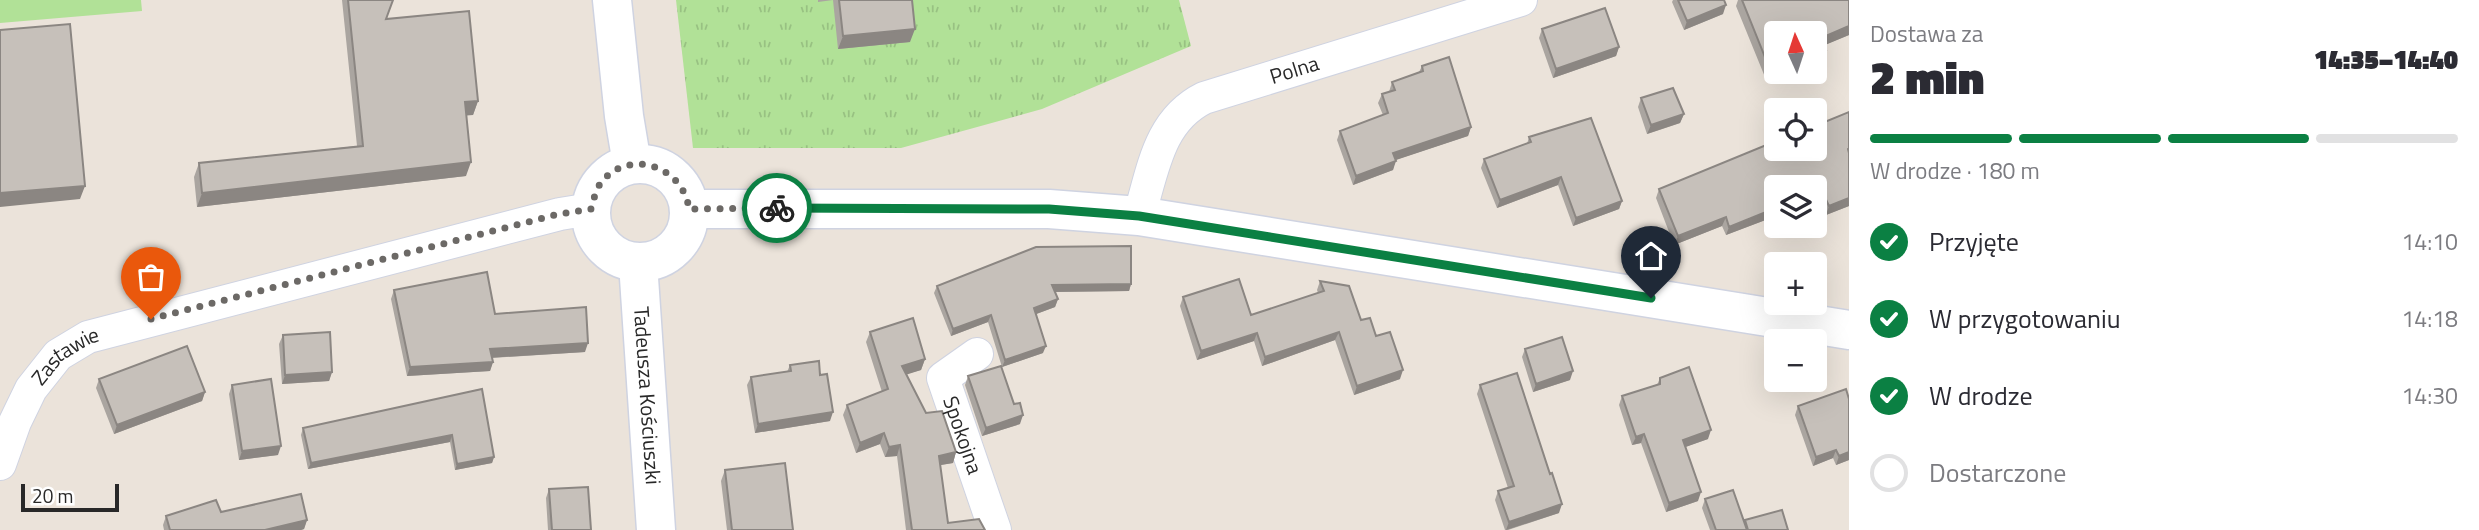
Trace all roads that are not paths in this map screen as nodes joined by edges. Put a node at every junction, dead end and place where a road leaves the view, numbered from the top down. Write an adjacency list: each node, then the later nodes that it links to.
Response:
1 (612, 0): 3 (street)
2 (1521, 0): 6 (street, Polna)
3 (632, 164): 4 (street); 5 (street)
4 (591, 209): 7 (street); 10 (street, Zastawie)
5 (689, 209): 6 (street); 7 (street)
6 (1139, 216): 8 (street)
7 (638, 263): 11 (street, Tadeusza Kościuszki)
8 (1849, 330)
9 (977, 354): 12 (street, Spokojna)
10 (0, 464)
11 (656, 530)
12 (995, 530)

